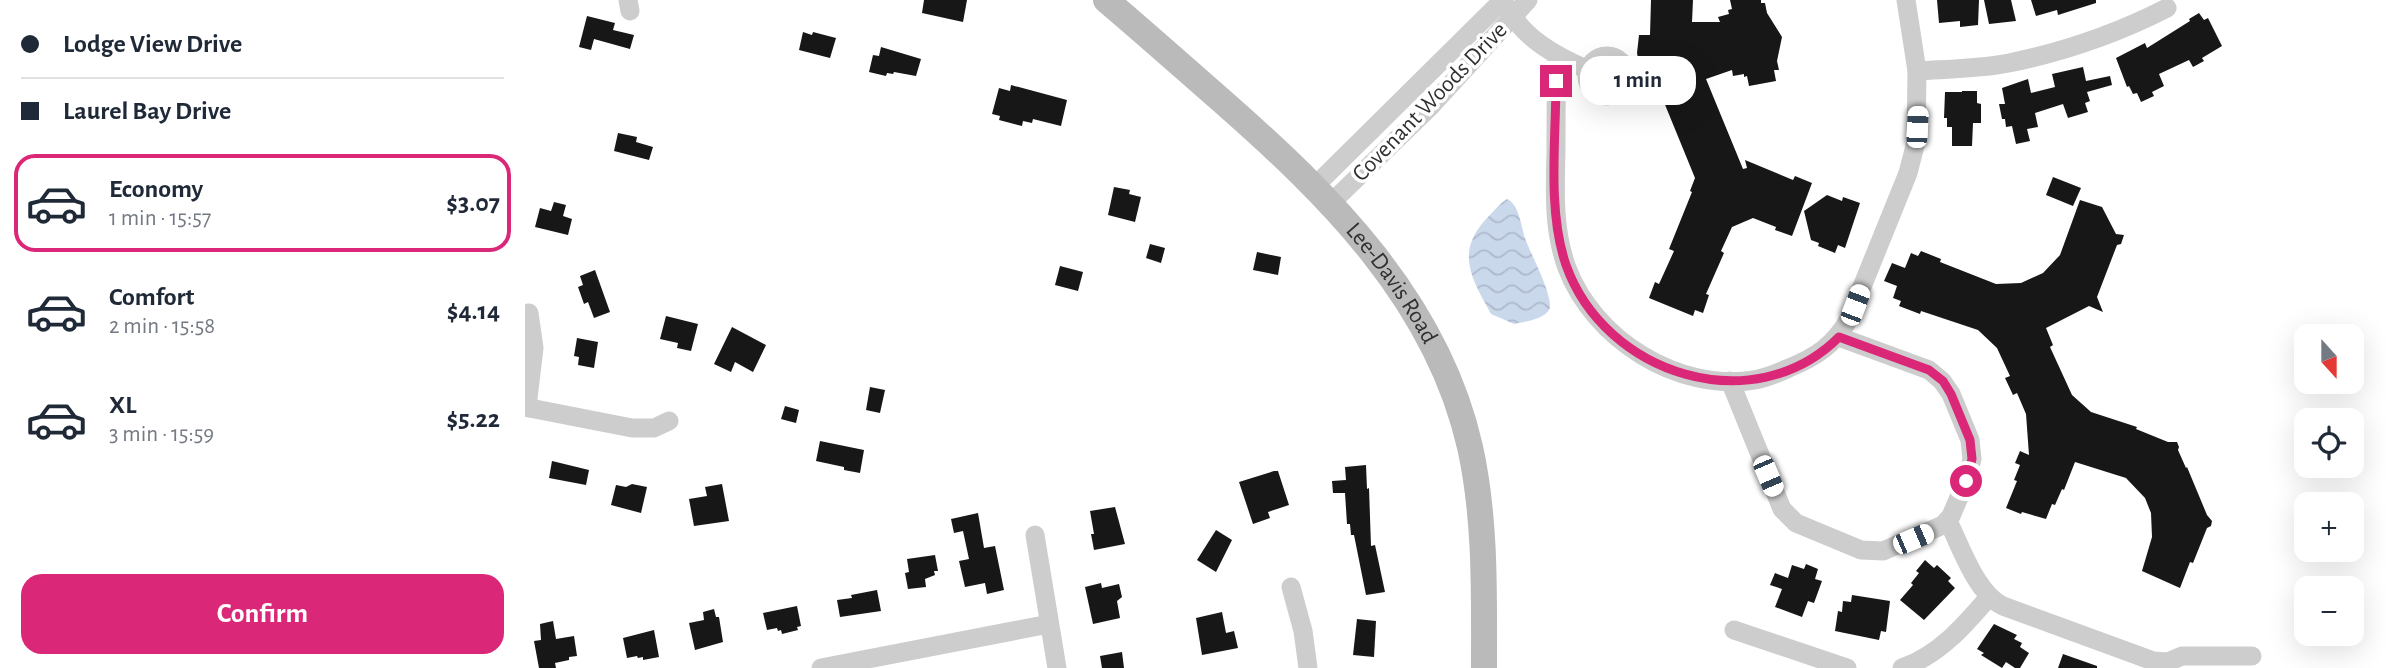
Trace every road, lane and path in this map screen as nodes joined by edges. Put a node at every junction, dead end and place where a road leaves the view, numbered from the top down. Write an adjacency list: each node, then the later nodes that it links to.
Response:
1 (1106, 0): 9 (main road, Lee-Davis Road)
2 (1528, 0): 4 (street, Covenant Woods Drive)
3 (1906, 0): 8 (street)
4 (1505, 4): 6 (street); 9 (street, Covenant Woods Drive)
5 (2167, 8): 8 (street)
6 (1557, 56): 7 (street); 12 (street)
7 (1588, 69)
8 (1917, 71): 11 (street)
9 (1322, 196): 25 (main road, Lee-Davis Road)
10 (529, 313): 13 (street)
11 (1839, 337): 12 (street); 15 (street)
12 (1730, 381): 15 (street)
13 (526, 407): 14 (street)
14 (669, 421)
15 (1948, 521): 18 (street)
16 (1035, 536): 19 (street)
17 (1291, 587): 24 (street)
18 (1989, 597): 21 (street); 27 (street)
19 (1049, 624): 22 (street); 23 (street)
20 (1734, 630): 26 (street)
21 (2252, 656)
22 (821, 668)
23 (1057, 668)
24 (1308, 668)
25 (1484, 668)
26 (1847, 668)
27 (1902, 668)

